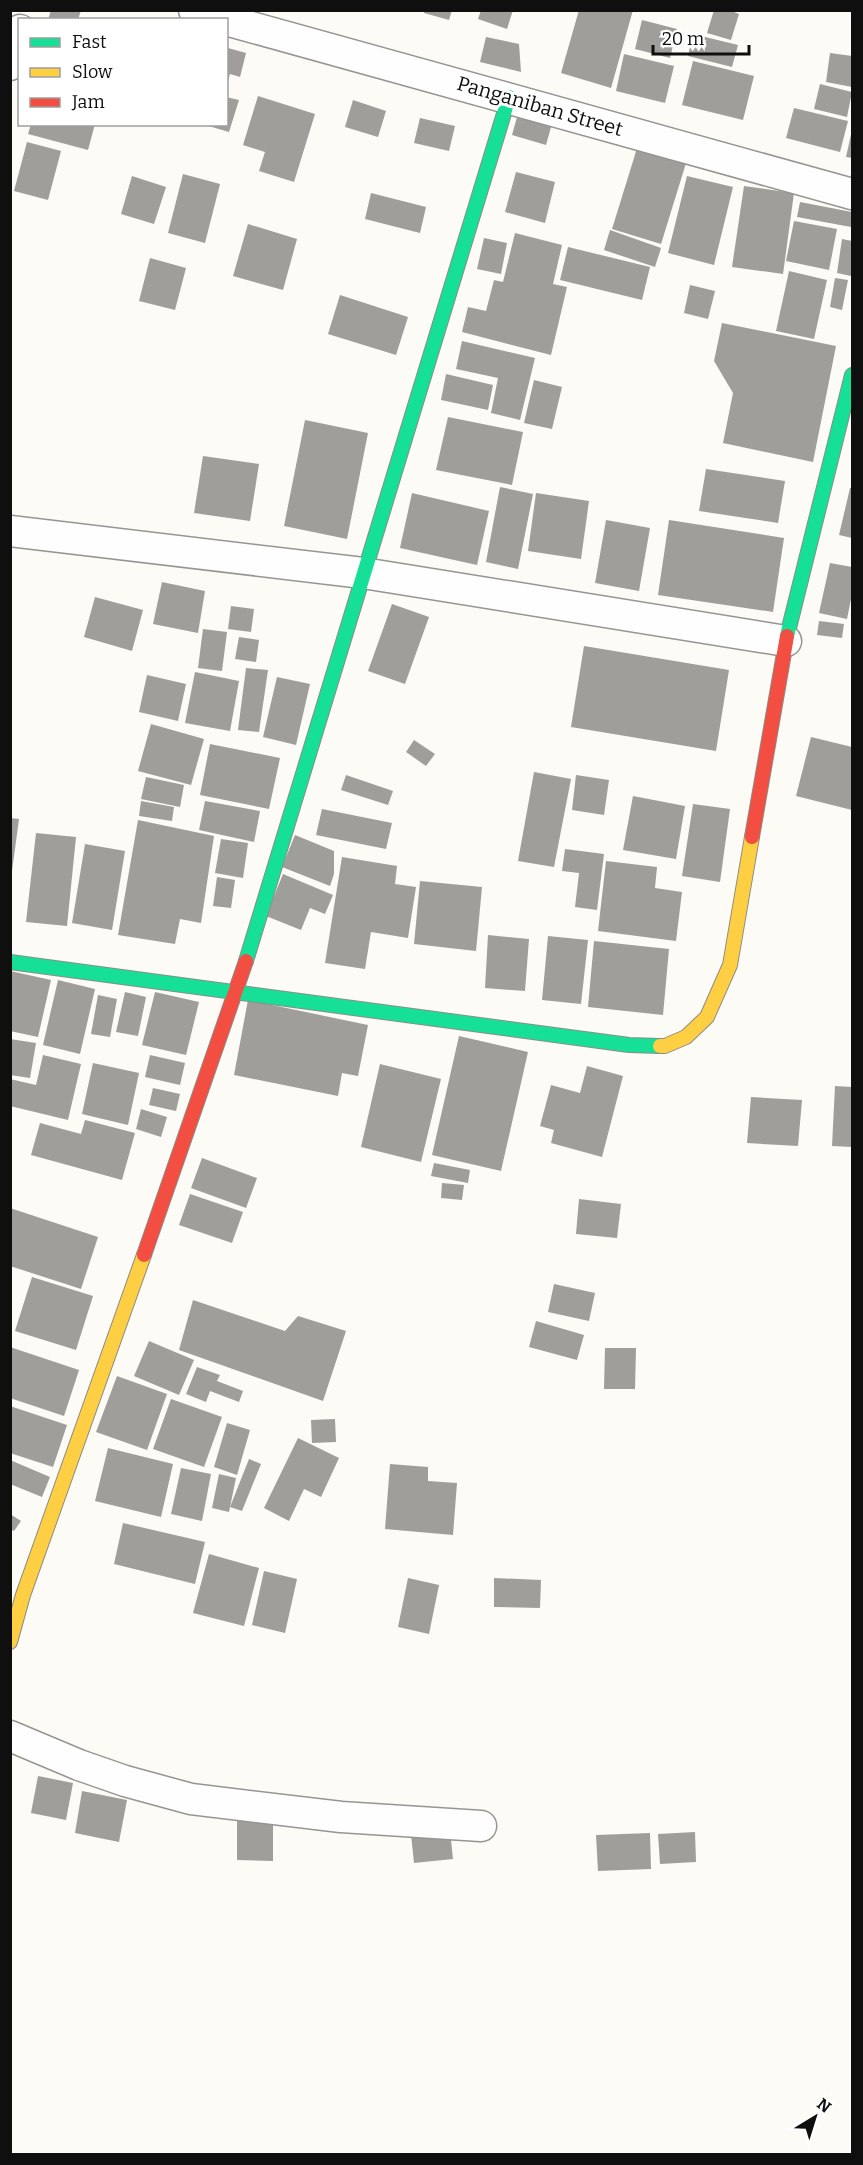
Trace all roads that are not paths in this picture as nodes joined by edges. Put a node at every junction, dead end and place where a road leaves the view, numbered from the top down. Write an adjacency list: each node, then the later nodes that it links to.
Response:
1 (194, 10): 2 (street, Panganiban Street)
2 (220, 18)
3 (228, 21): 6 (street, Panganiban Street)
4 (18, 37): 5 (street)
5 (10, 65)
6 (509, 97): 7 (street, Panganiban Street); 10 (street)
7 (852, 195)
8 (852, 375): 11 (street)
9 (10, 531): 10 (street)
10 (363, 573): 11 (street); 13 (street)
11 (786, 641): 13 (street)
12 (10, 963): 13 (street)
13 (237, 991): 14 (street)
14 (17, 1594): 15 (street)
15 (10, 1642)
16 (10, 1736): 17 (street)
17 (481, 1826)

